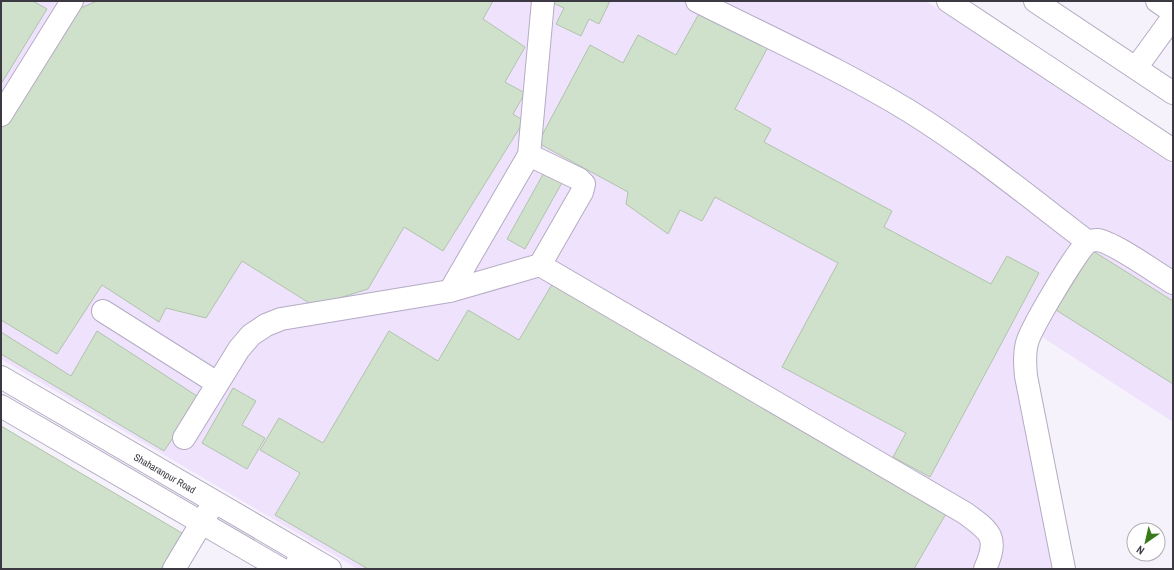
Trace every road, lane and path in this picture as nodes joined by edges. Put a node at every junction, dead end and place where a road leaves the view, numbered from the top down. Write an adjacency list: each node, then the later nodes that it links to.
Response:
1 (72, 1): 11 (main road)
2 (543, 1): 13 (main road)
3 (697, 1): 14 (main road)
4 (948, 1): 12 (main road)
5 (1035, 1): 9 (main road)
6 (1157, 1): 7 (main road)
7 (1173, 12)
8 (1173, 17): 9 (main road)
9 (1136, 68): 10 (main road)
10 (1173, 93)
11 (1, 115)
12 (1173, 150)
13 (529, 155): 15 (main road); 17 (main road)
14 (1088, 242): 16 (main road); 30 (main road)
15 (540, 265): 17 (main road); 29 (main road)
16 (1173, 283)
17 (450, 291): 20 (main road)
18 (103, 311): 20 (main road)
19 (1, 378): 23 (main road, Shaharanpur Road)
20 (217, 383): 22 (main road)
21 (1, 406): 24 (main road)
22 (184, 438)
23 (214, 502): 24 (main road); 25 (main road, Shaharanpur Road)
24 (201, 523): 26 (main road); 27 (main road)
25 (298, 561): 28 (main road, Shaharanpur Road)
26 (174, 569)
27 (281, 569)
28 (330, 569)
29 (985, 569)
30 (1064, 569)

